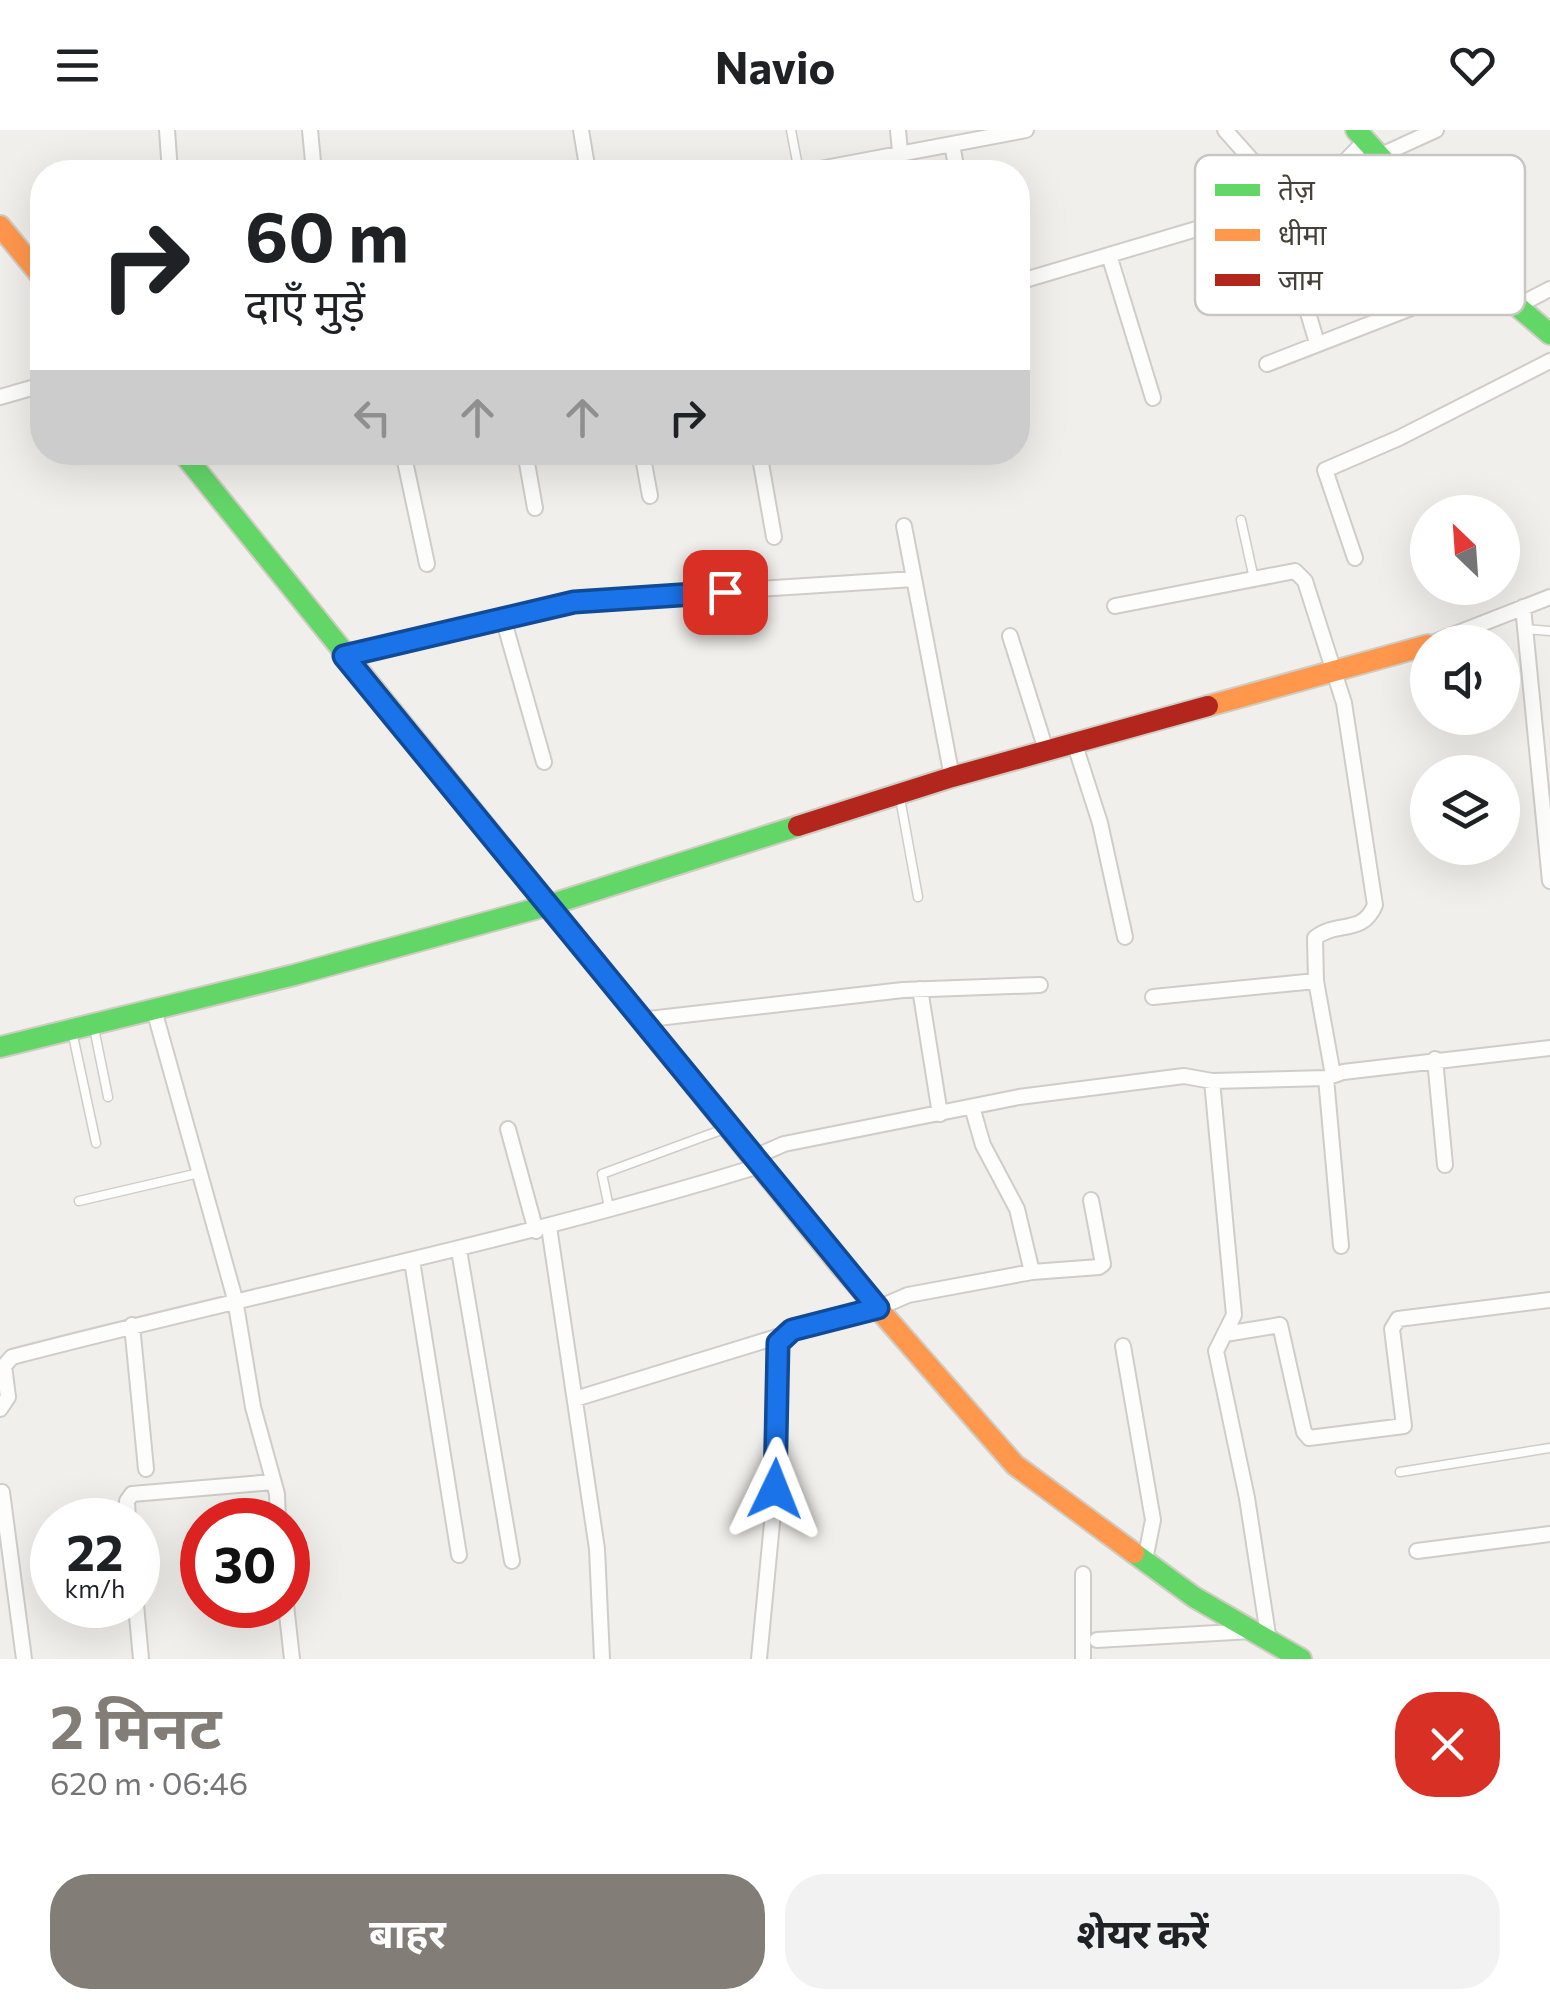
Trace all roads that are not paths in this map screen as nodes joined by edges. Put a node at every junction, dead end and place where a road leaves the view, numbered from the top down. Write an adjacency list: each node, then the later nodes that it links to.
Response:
1 (167, 130): 13 (street)
2 (310, 130): 14 (street)
3 (581, 130): 15 (street)
4 (791, 130): 16 (lane)
5 (898, 130): 11 (street)
6 (1026, 130): 10 (street)
7 (1224, 130): 12 (street)
8 (1436, 130): 9 (street)
9 (1367, 142)
10 (952, 144): 11 (street); 18 (street)
11 (900, 152): 17 (street)
12 (1247, 155)
13 (169, 160)
14 (313, 160)
15 (586, 160)
16 (799, 160)
17 (885, 160)
18 (955, 160)
19 (0, 226): 22 (street)
20 (1195, 229): 21 (street)
21 (1108, 255): 23 (street); 35 (street)
22 (30, 263)
23 (1030, 278)
24 (1550, 289): 25 (street)
25 (1525, 302)
26 (1525, 312): 29 (street)
27 (1308, 315): 30 (street)
28 (1390, 315): 30 (street)
29 (1550, 334)
30 (1316, 343): 32 (street)
31 (1550, 360): 46 (street)
32 (1267, 364)
33 (30, 388): 34 (street)
34 (0, 396)
35 (1154, 398)
36 (192, 465): 59 (street)
37 (406, 465): 47 (street)
38 (527, 465): 42 (street)
39 (644, 465): 41 (street)
40 (761, 465): 45 (street)
41 (650, 496)
42 (535, 508)
43 (1241, 520): 49 (lane)
44 (904, 526): 48 (street)
45 (774, 537)
46 (1355, 558)
47 (427, 564)
48 (914, 580): 53 (street); 65 (street)
49 (1255, 580): 51 (street); 60 (street)
50 (1550, 596): 52 (street)
51 (1115, 606)
52 (1523, 607): 54 (street); 55 (street)
53 (503, 618): 59 (street); 64 (street)
54 (1478, 625)
55 (1526, 629): 56 (lane); 63 (street)
56 (1550, 631)
57 (1010, 636): 62 (street)
58 (1410, 650): 60 (street)
59 (344, 656): 69 (street)
60 (1331, 674): 61 (street); 71 (street)
61 (1074, 742): 62 (street); 70 (street)
62 (1046, 750): 65 (street)
63 (1544, 753): 67 (street)
64 (544, 762)
65 (952, 777): 66 (street)
66 (900, 794): 68 (lane); 69 (street)
67 (1550, 881)
68 (918, 898)
69 (546, 906): 75 (street); 76 (street)
70 (1125, 936)
71 (1316, 981): 74 (street); 82 (street)
72 (1040, 985): 73 (street)
73 (920, 989): 76 (street); 86 (street)
74 (1152, 996)
75 (154, 1010): 77 (street); 92 (street)
76 (640, 1020): 87 (street)
77 (94, 1025): 78 (street); 84 (lane)
78 (72, 1031): 79 (street); 89 (lane)
79 (0, 1047)
80 (1550, 1048): 81 (street)
81 (1435, 1060): 82 (street); 91 (street)
82 (1329, 1077): 83 (street); 97 (street)
83 (1212, 1081): 85 (street); 105 (street)
84 (108, 1097)
85 (972, 1107): 86 (street); 100 (street)
86 (940, 1114): 90 (street)
87 (728, 1128): 90 (street); 95 (lane)
88 (508, 1129): 96 (street)
89 (96, 1143)
90 (756, 1162): 95 (street); 103 (street)
91 (1445, 1165)
92 (200, 1173): 94 (lane); 101 (street)
93 (1091, 1200): 100 (street)
94 (78, 1202)
95 (610, 1212): 96 (street)
96 (543, 1229): 98 (street); 108 (street)
97 (1341, 1246)
98 (459, 1250): 99 (street); 121 (street)
99 (412, 1261): 101 (street); 119 (street)
100 (1032, 1272): 103 (street)
101 (235, 1299): 104 (street); 113 (street)
102 (1550, 1300): 105 (street)
103 (878, 1308): 106 (street); 120 (street)
104 (132, 1326): 109 (street); 111 (street)
105 (1225, 1334): 125 (street)
106 (783, 1335): 108 (street); 132 (street)
107 (1123, 1346): 120 (street)
108 (575, 1399): 131 (street)
109 (0, 1409)
110 (1550, 1448): 112 (lane)
111 (146, 1468)
112 (1400, 1472)
113 (273, 1482): 115 (street); 116 (street)
114 (2, 1492): 128 (street)
115 (129, 1498)
116 (275, 1498)
117 (1550, 1534): 118 (street)
118 (1417, 1551)
119 (459, 1555)
120 (1144, 1560): 125 (street)
121 (512, 1561)
122 (1083, 1574): 133 (street)
123 (138, 1628): 129 (street)
124 (289, 1628): 130 (street)
125 (1260, 1636): 126 (street); 127 (street)
126 (1097, 1640)
127 (1296, 1658)
128 (24, 1659)
129 (141, 1659)
130 (292, 1659)
131 (602, 1659)
132 (759, 1659)
133 (1083, 1659)

